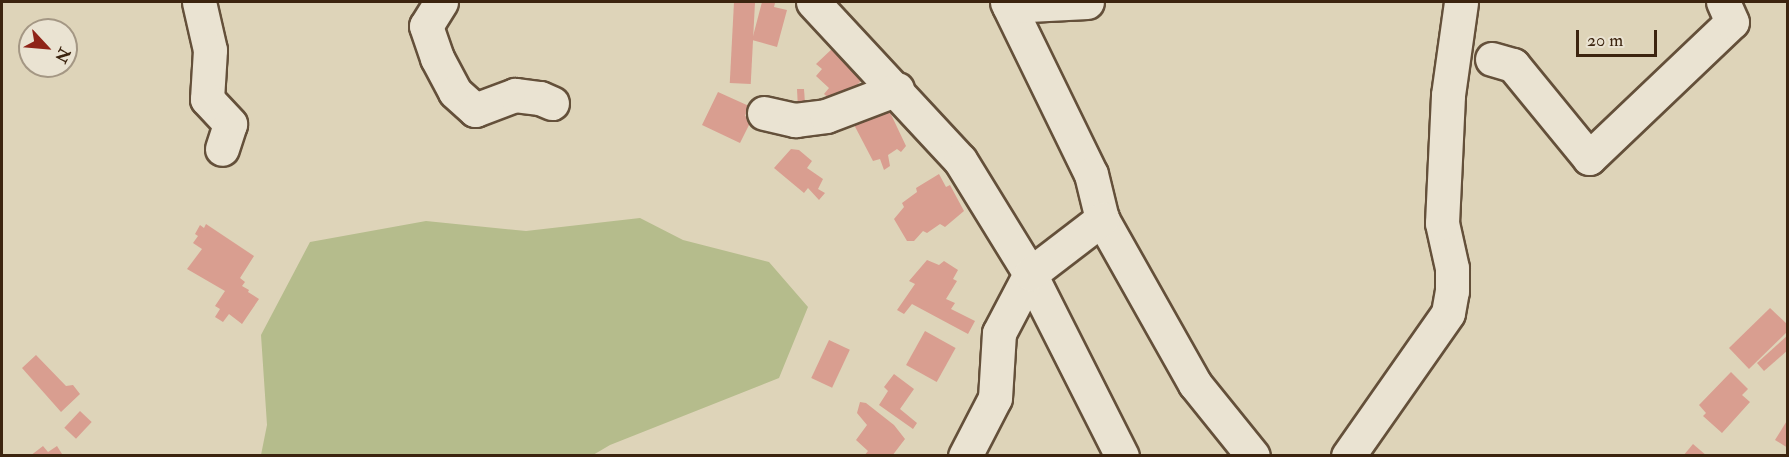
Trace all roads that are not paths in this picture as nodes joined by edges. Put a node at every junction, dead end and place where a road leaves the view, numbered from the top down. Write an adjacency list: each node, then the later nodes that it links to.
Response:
1 (199, 2): 12 (street)
2 (441, 2): 10 (street)
3 (813, 2): 9 (street)
4 (1087, 2): 7 (street)
5 (1461, 2): 18 (street)
6 (1723, 2): 8 (street)
7 (1008, 4): 13 (street)
8 (1492, 59)
9 (897, 89): 11 (street); 14 (street)
10 (552, 103)
11 (764, 112)
12 (222, 149)
13 (1102, 219): 14 (street); 17 (street)
14 (1030, 274): 15 (street); 16 (street)
15 (965, 456)
16 (1122, 456)
17 (1253, 456)
18 (1348, 456)

